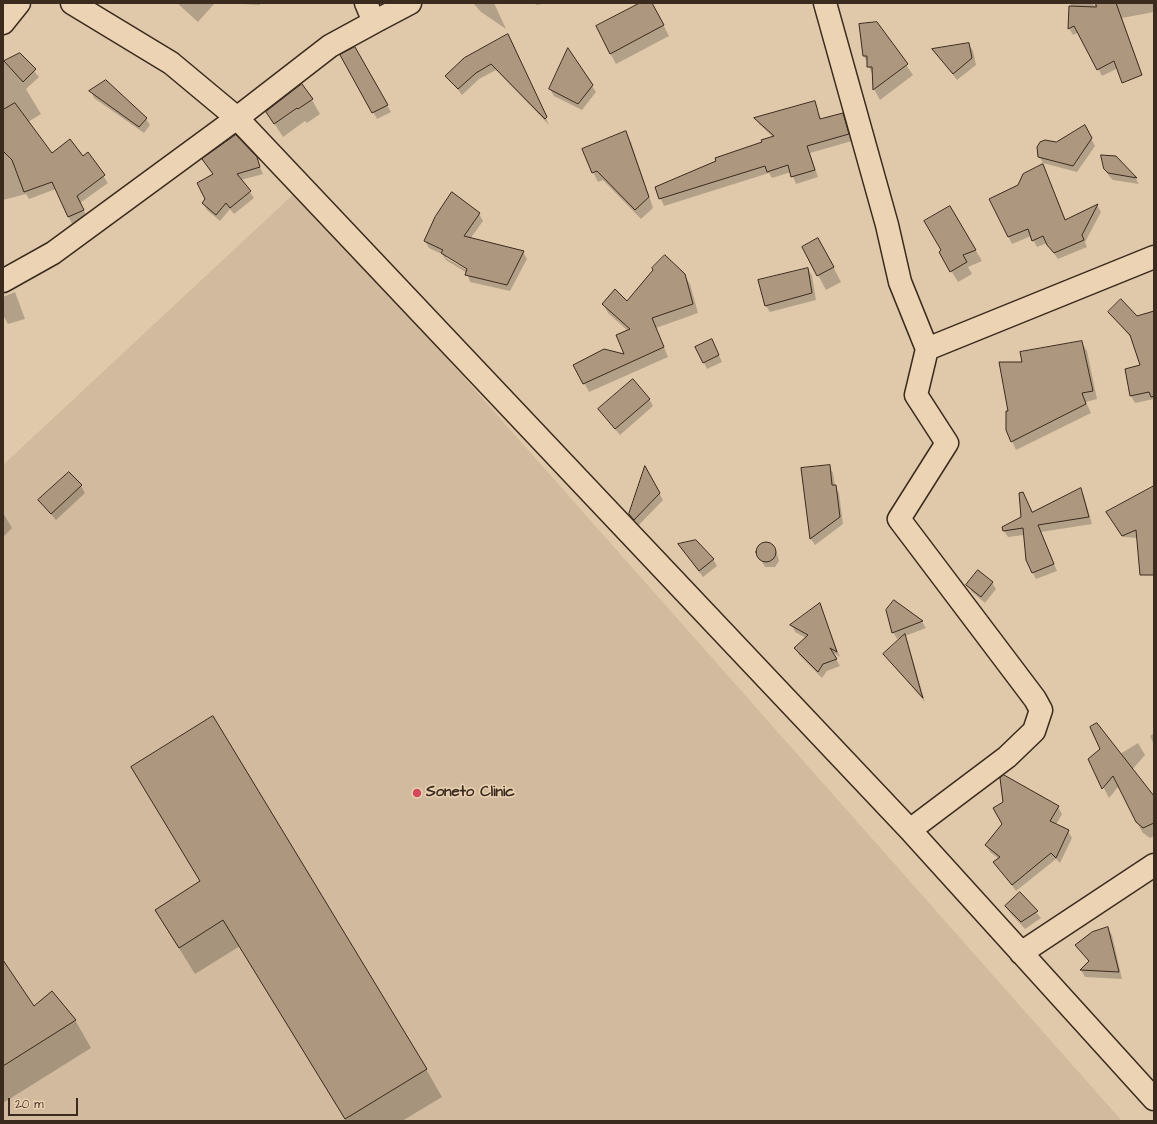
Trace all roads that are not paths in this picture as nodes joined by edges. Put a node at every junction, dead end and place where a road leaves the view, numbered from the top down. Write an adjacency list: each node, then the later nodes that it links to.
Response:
1 (19, 3): 6 (street)
2 (72, 3): 7 (street)
3 (410, 3): 5 (street)
4 (825, 3): 10 (street)
5 (370, 13): 7 (street)
6 (3, 23)
7 (237, 118): 9 (street); 11 (street)
8 (1154, 256): 10 (street)
9 (3, 280)
10 (926, 349): 11 (street)
11 (910, 830): 13 (street)
12 (1154, 865): 13 (street)
13 (1021, 953): 14 (street)
14 (1154, 1099)

